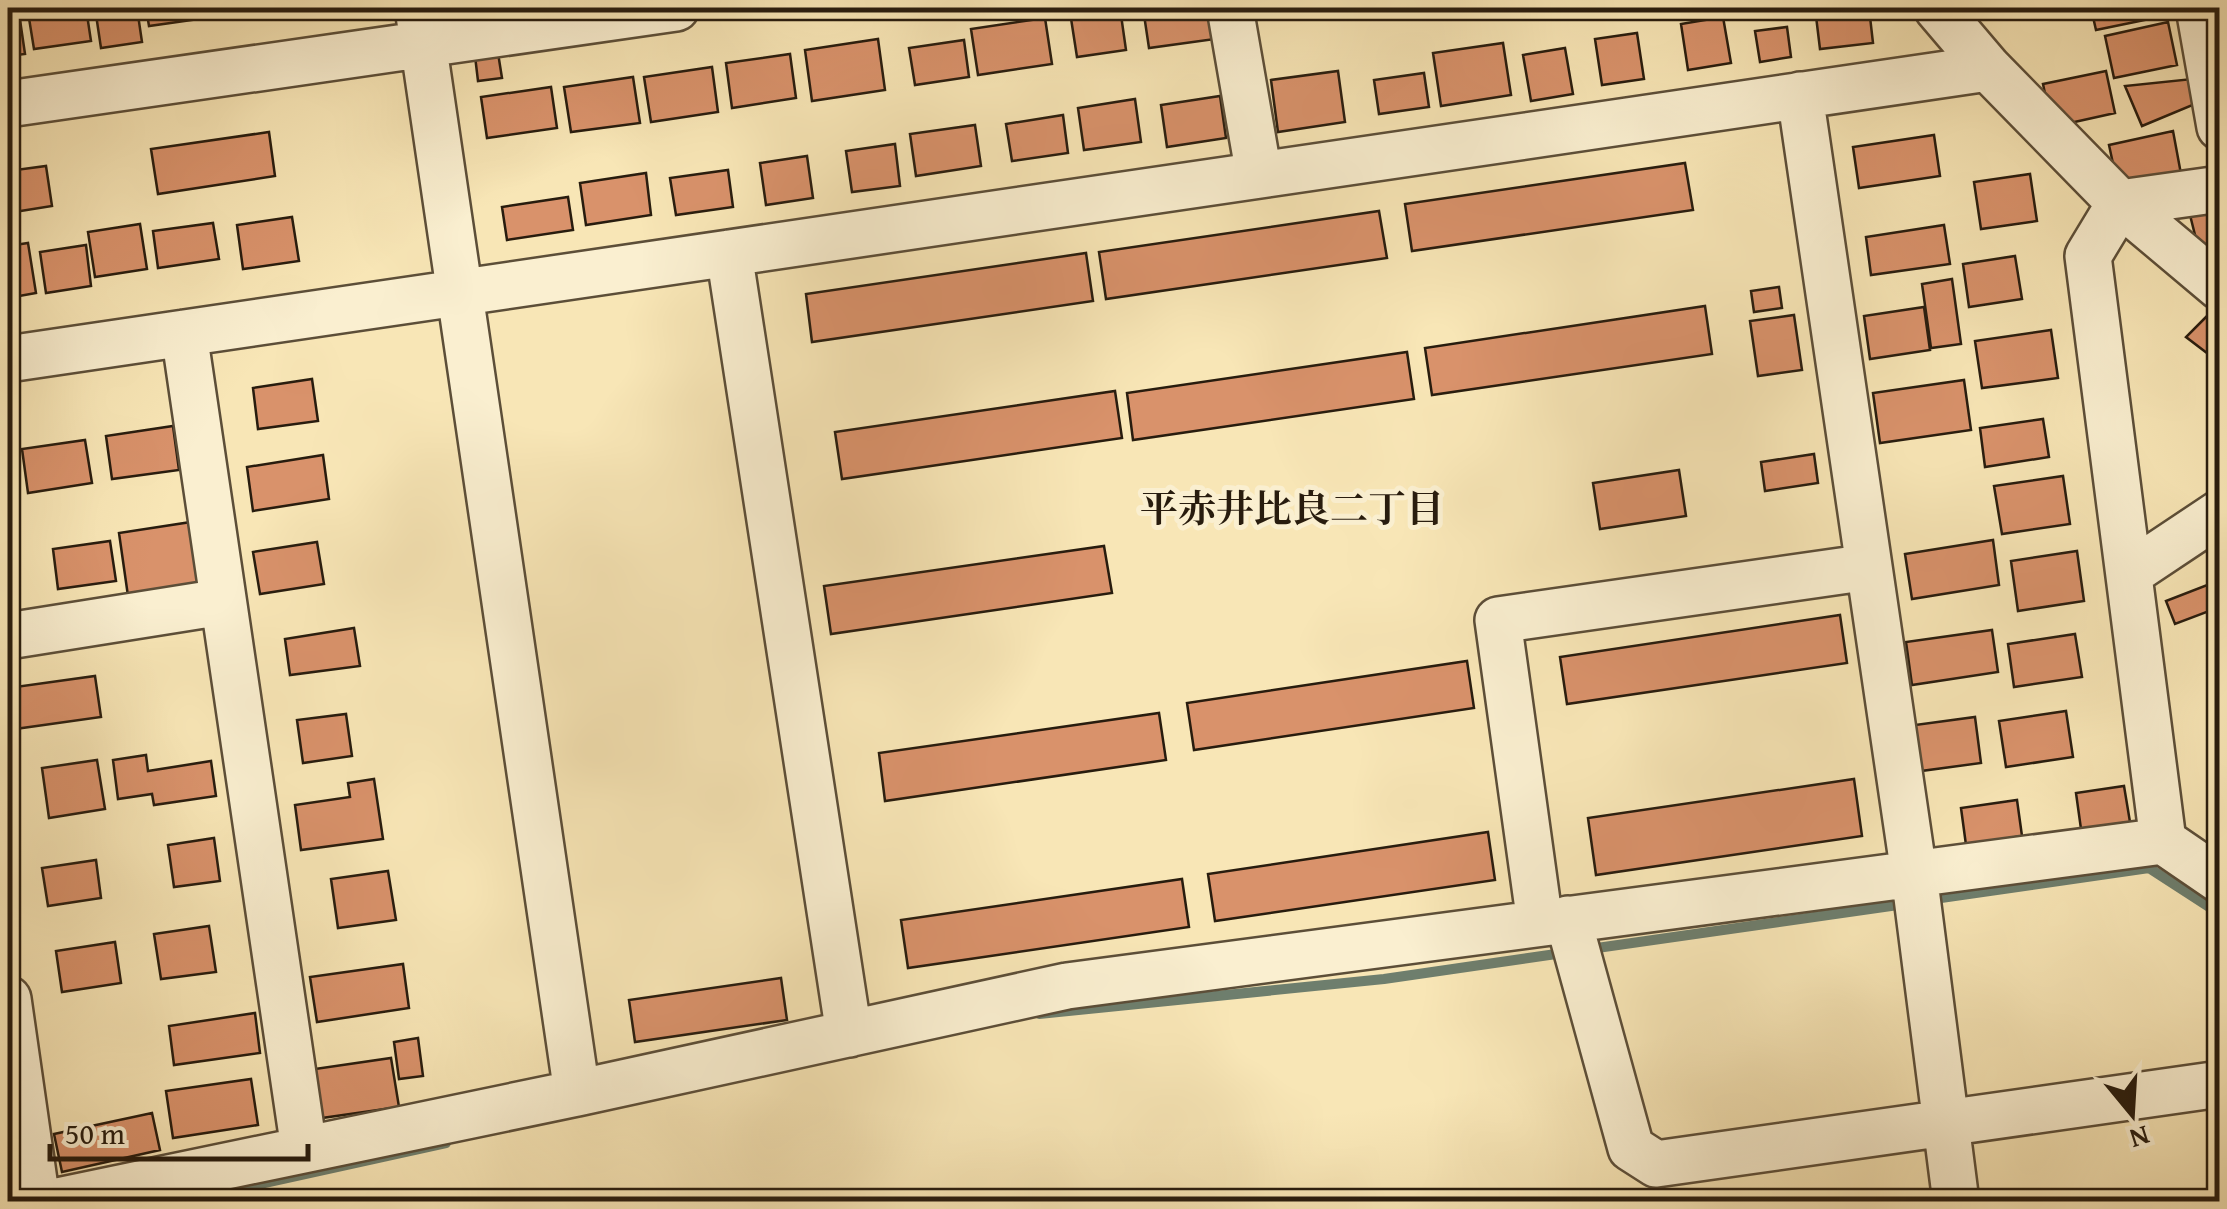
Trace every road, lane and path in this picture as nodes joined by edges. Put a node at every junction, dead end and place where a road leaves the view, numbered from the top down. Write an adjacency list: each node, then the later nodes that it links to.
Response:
1 (676, 8): 5 (street)
2 (1230, 8): 10 (street)
3 (1937, 8): 6 (street)
4 (2199, 8): 9 (street)
5 (421, 26): 8 (street); 15 (street)
6 (1988, 68): 7 (street); 12 (street)
7 (1800, 95): 10 (street); 19 (street)
8 (8, 104)
9 (2220, 127)
10 (1259, 175): 13 (street)
11 (2220, 188): 12 (street)
12 (2120, 203): 14 (street); 20 (street)
13 (729, 253): 15 (street); 28 (street)
14 (2220, 288)
15 (459, 292): 16 (street); 30 (street)
16 (184, 333): 17 (street); 21 (street)
17 (8, 359)
18 (2220, 513): 20 (street)
19 (1869, 568): 25 (street); 26 (street)
20 (2130, 573): 23 (street)
21 (222, 602): 22 (street); 32 (street)
22 (8, 636)
23 (2163, 840): 24 (street); 25 (street)
24 (2220, 880)
25 (1916, 893): 26 (street); 31 (street)
26 (1565, 937): 28 (street); 31 (street)
27 (8, 999): 33 (street)
28 (849, 1034): 30 (street)
29 (2220, 1084): 31 (street)
30 (577, 1093): 32 (street)
31 (1946, 1123): 35 (street)
32 (304, 1150): 34 (street)
33 (38, 1202)
34 (53, 1202)
35 (1956, 1202)

